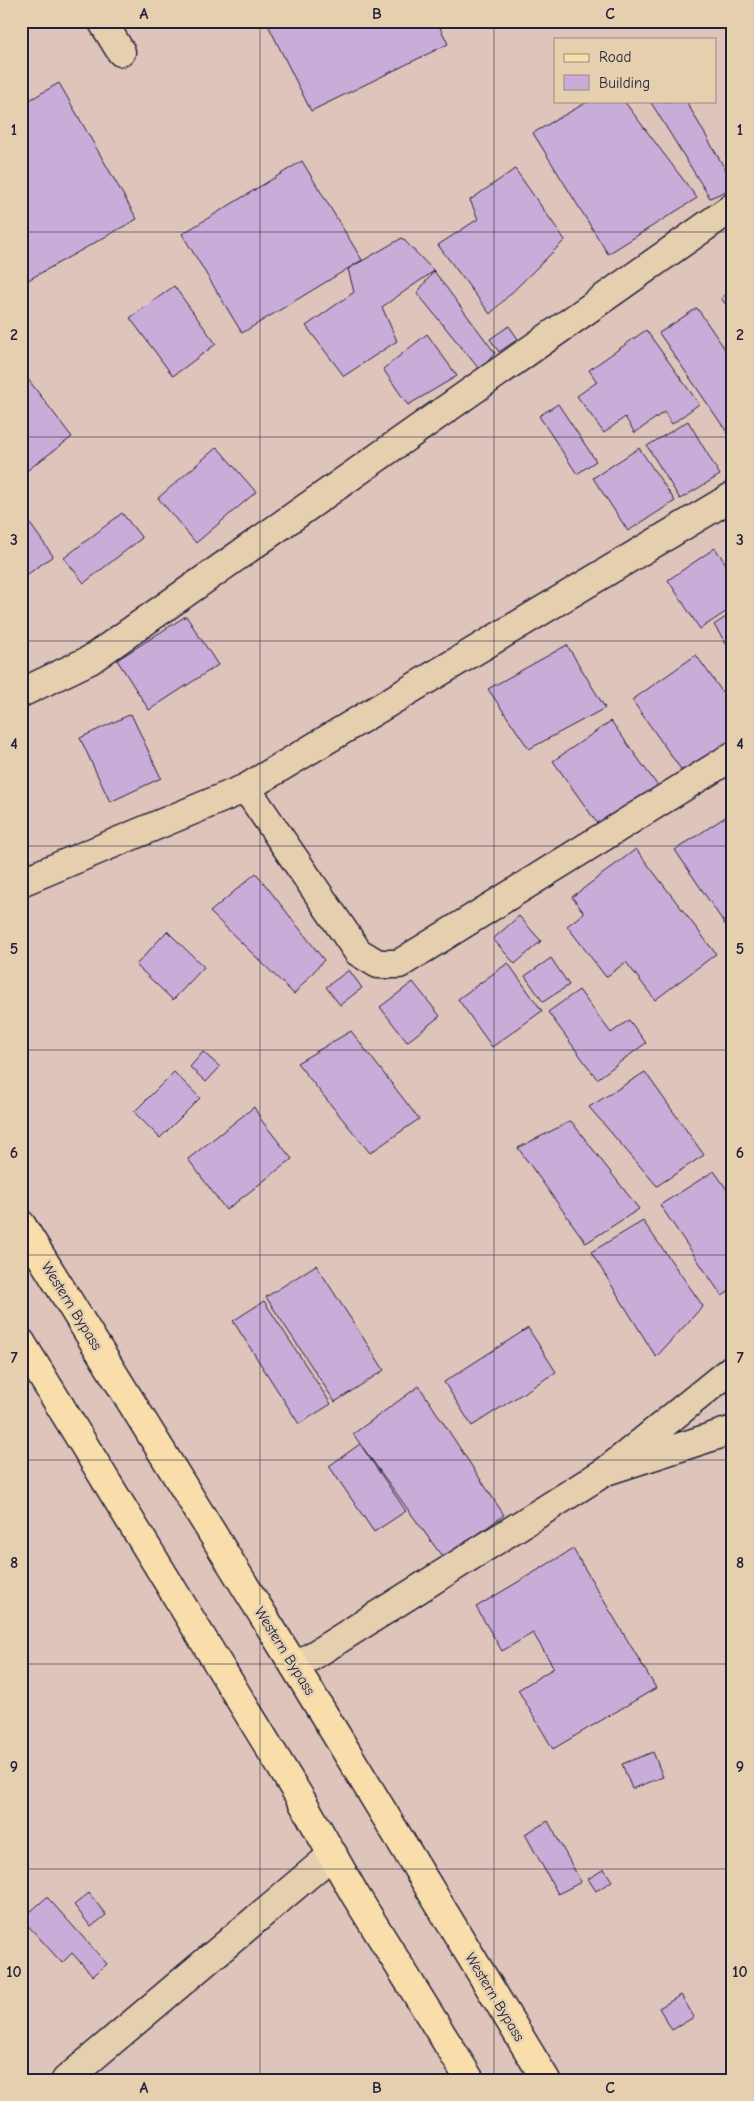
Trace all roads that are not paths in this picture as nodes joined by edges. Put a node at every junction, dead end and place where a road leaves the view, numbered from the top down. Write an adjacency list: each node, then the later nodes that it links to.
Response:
1 (102, 21): 2 (street)
2 (121, 52)
3 (733, 207): 5 (street)
4 (733, 496): 7 (street)
5 (21, 693)
6 (733, 756): 7 (street)
7 (246, 788): 8 (street)
8 (21, 882)
9 (21, 1224): 14 (main road, Western Bypass)
10 (21, 1342): 15 (main road)
11 (733, 1368): 13 (street)
12 (733, 1430): 13 (street)
13 (606, 1471): 14 (street)
14 (295, 1667): 18 (main road, Western Bypass)
15 (333, 1854): 16 (street); 17 (main road)
16 (66, 2080)
17 (470, 2080)
18 (546, 2080)

